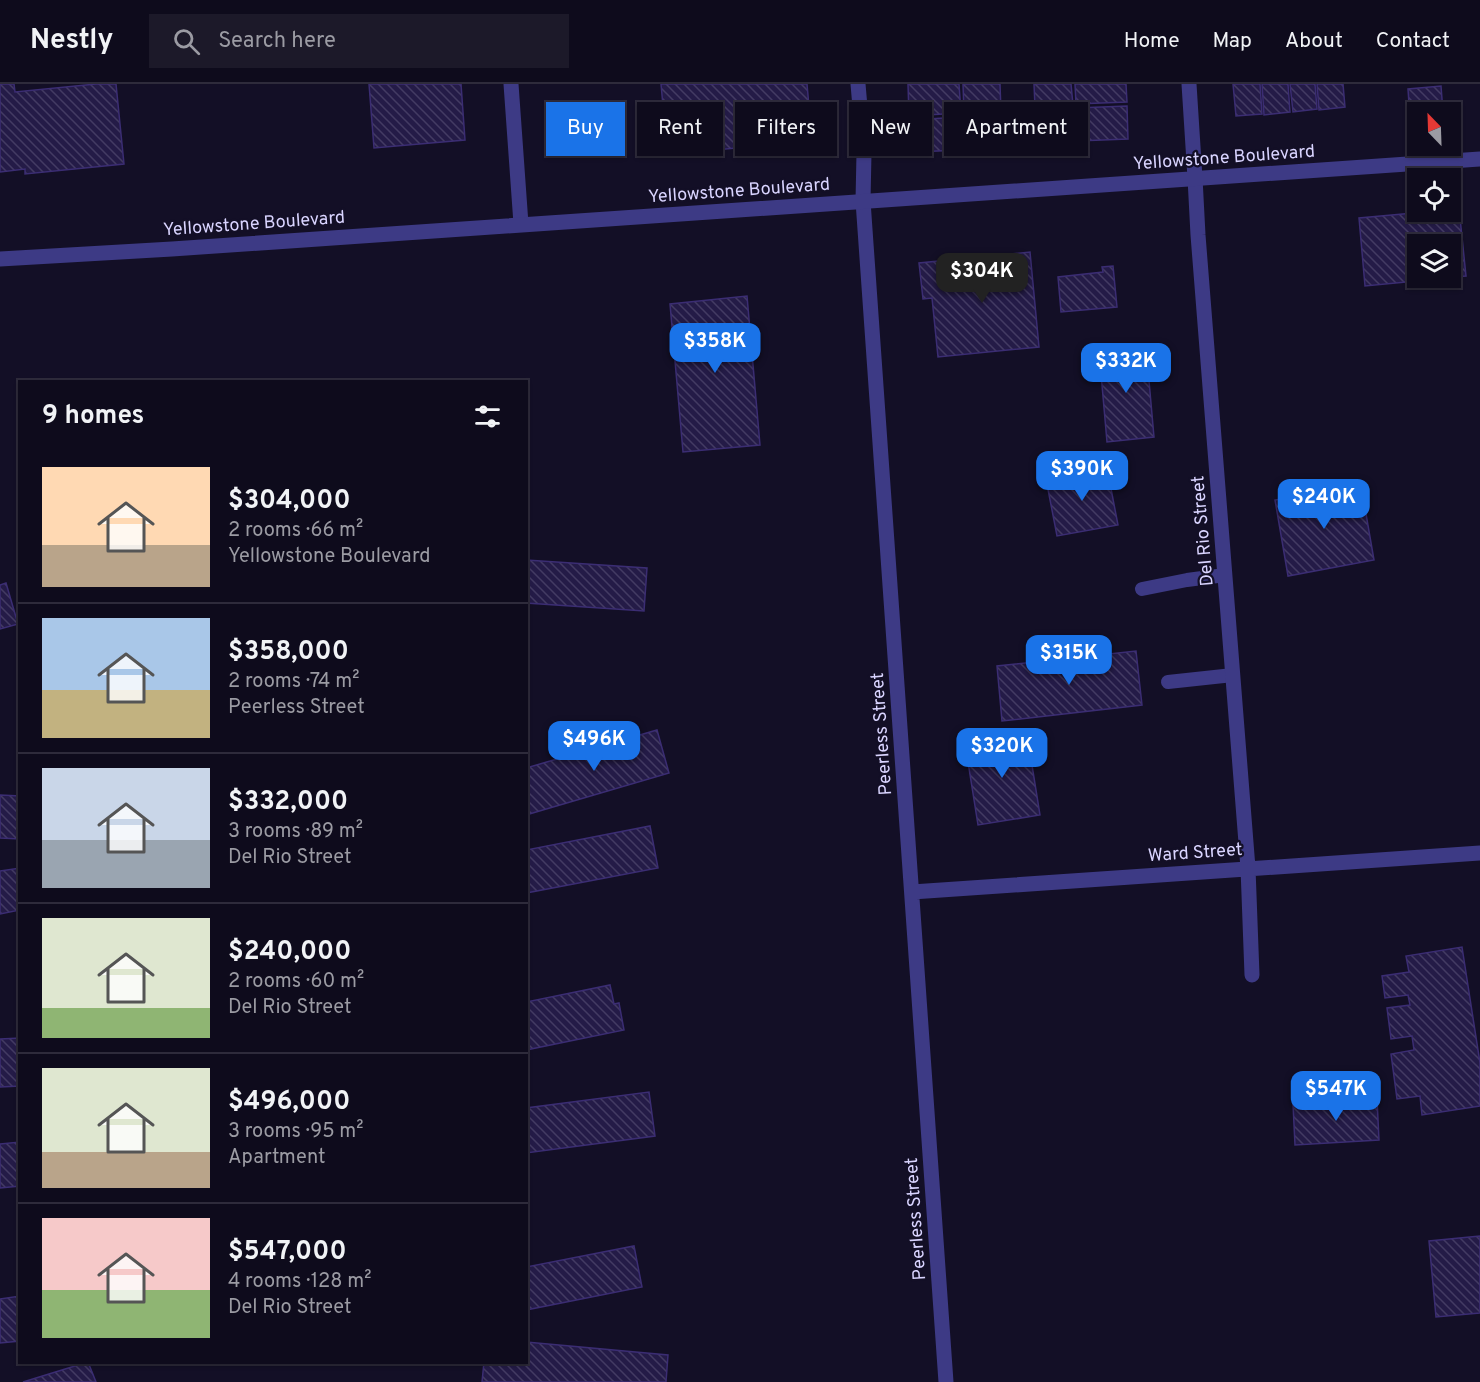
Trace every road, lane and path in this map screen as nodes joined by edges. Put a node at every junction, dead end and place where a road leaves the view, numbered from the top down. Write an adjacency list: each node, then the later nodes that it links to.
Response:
1 (511, 84): 7 (street)
2 (858, 84): 6 (street, Peerless Street)
3 (1188, 84): 5 (street, Del Rio Street)
4 (1480, 159): 5 (street, Yellowstone Boulevard)
5 (1195, 178): 6 (street, Yellowstone Boulevard); 9 (street, Del Rio Street)
6 (863, 201): 7 (street, Yellowstone Boulevard); 15 (street, Peerless Street)
7 (521, 224): 8 (street, Yellowstone Boulevard)
8 (0, 259)
9 (1225, 575): 10 (lane); 11 (street, Del Rio Street)
10 (1142, 589)
11 (1233, 675): 12 (lane); 14 (street, Del Rio Street)
12 (1168, 682)
13 (1480, 853): 14 (street, Ward Street)
14 (1248, 868): 15 (street, Ward Street); 16 (street, Del Rio Street)
15 (912, 892): 17 (street, Peerless Street)
16 (1252, 975)
17 (946, 1382)

